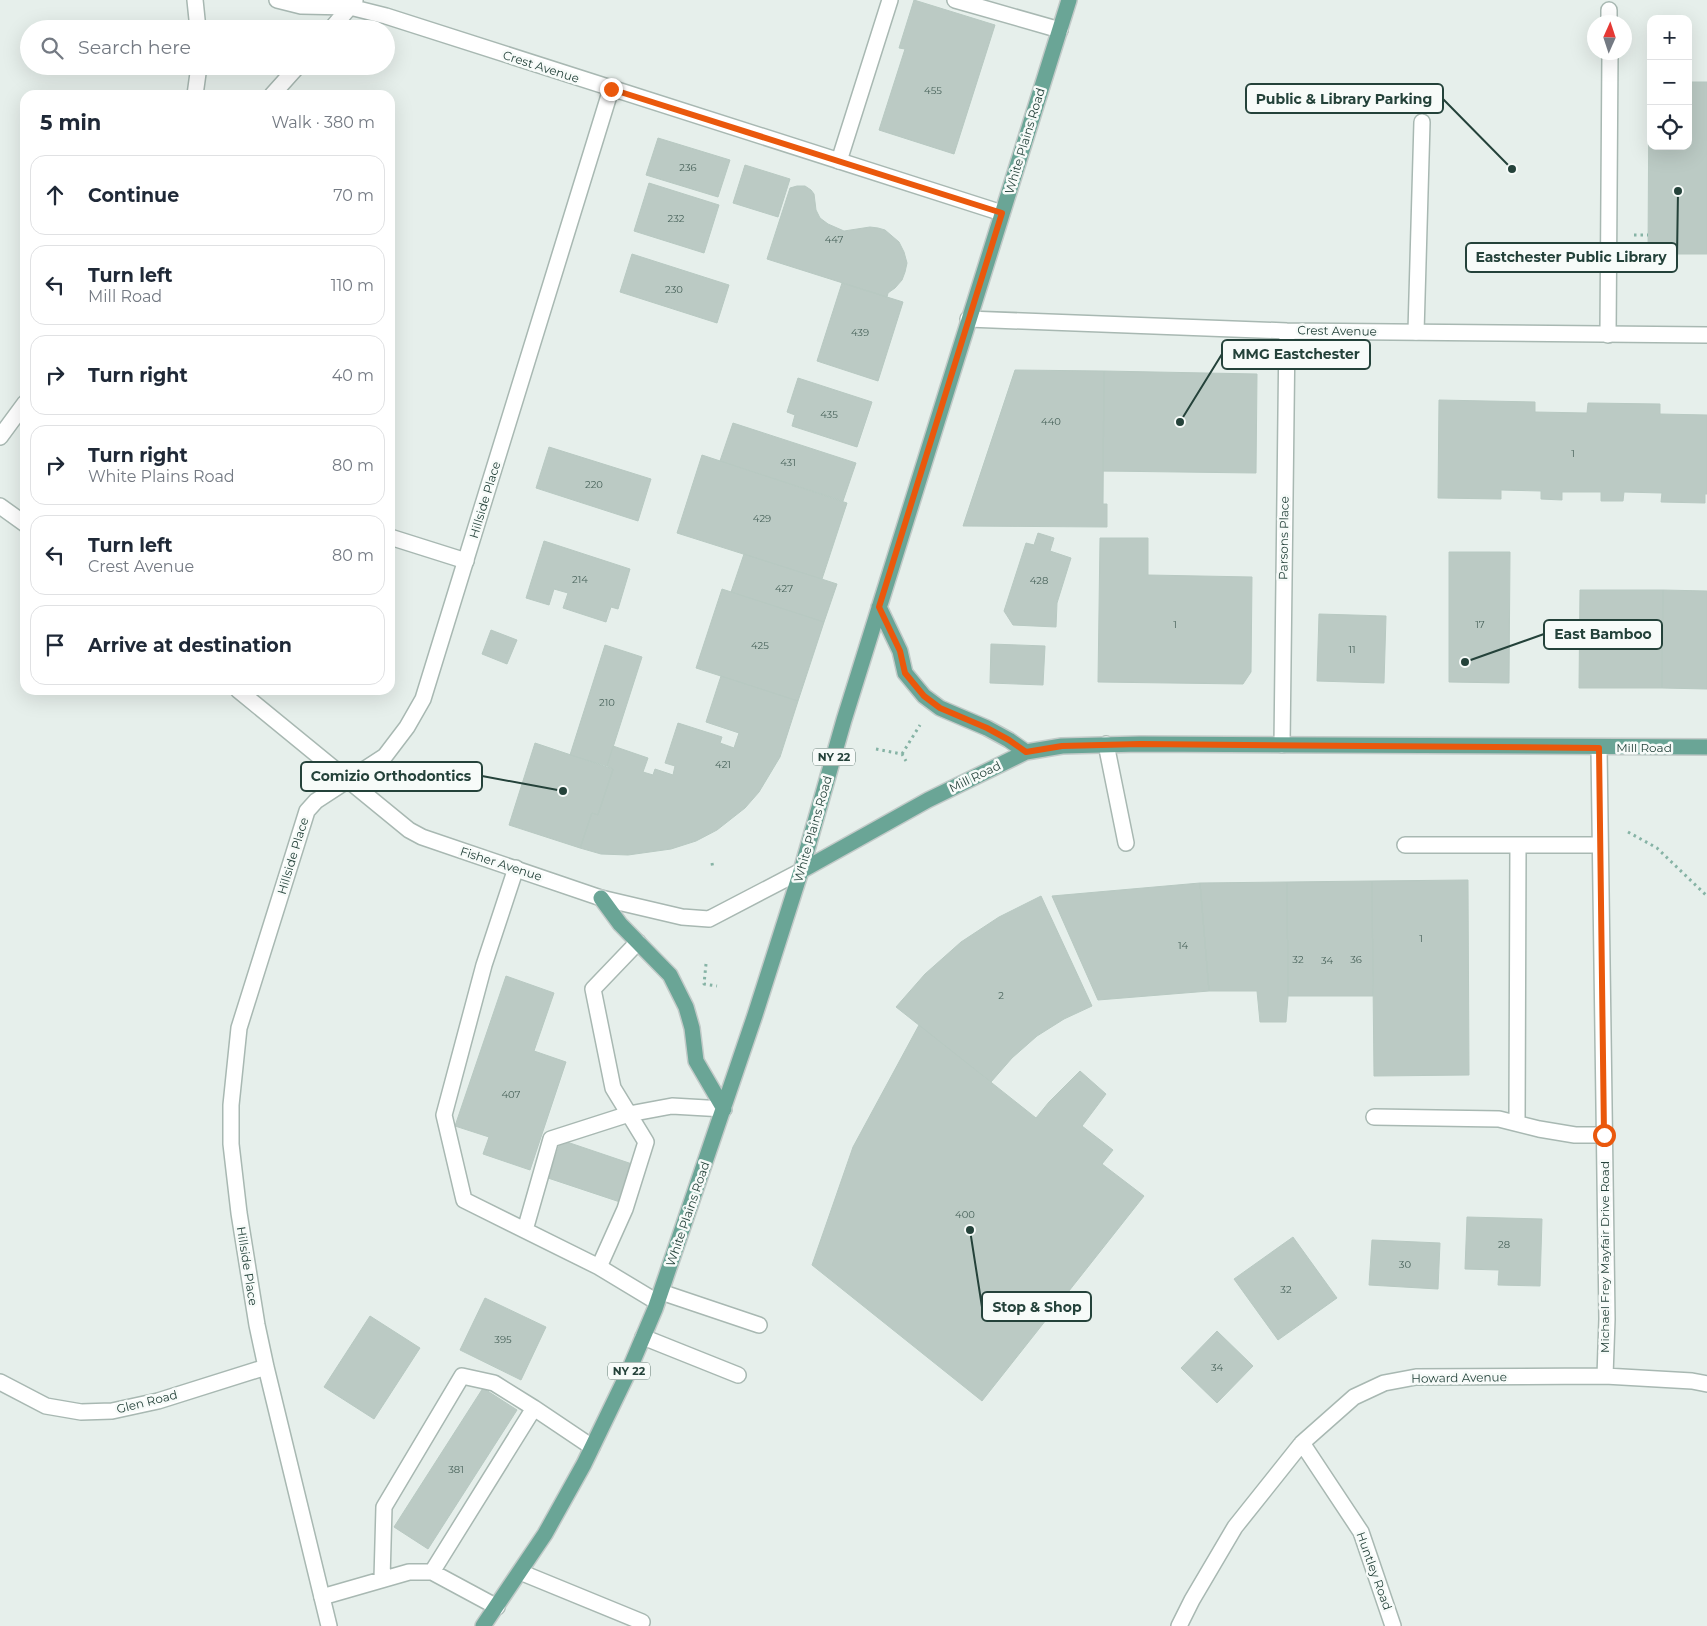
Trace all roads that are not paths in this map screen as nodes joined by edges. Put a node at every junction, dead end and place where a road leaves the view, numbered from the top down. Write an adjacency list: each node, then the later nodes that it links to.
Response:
1 (195, 0): 7 (street)
2 (277, 0): 6 (street, Crest Avenue)
3 (890, 0): 17 (street)
4 (955, 0): 9 (street)
5 (1069, 0): 9 (main road, White Plains Road / NY 22)
6 (353, 3): 8 (street); 13 (street, Crest Avenue)
7 (197, 20)
8 (339, 20)
9 (1060, 30): 18 (main road, White Plains Road / NY 22)
10 (1610, 60): 22 (street)
11 (198, 75): 14 (street)
12 (290, 75): 15 (street)
13 (611, 89): 17 (street, Crest Avenue); 29 (street, Hillside Place)
14 (196, 90)
15 (276, 90)
16 (1422, 122): 21 (street)
17 (839, 161): 18 (street, Crest Avenue)
18 (1002, 213): 19 (main road, White Plains Road / NY 22)
19 (968, 319): 20 (street, Crest Avenue); 30 (main road, White Plains Road / NY 22)
20 (1287, 331): 21 (street, Crest Avenue); 33 (street, Parsons Place)
21 (1416, 332): 22 (street, Crest Avenue)
22 (1608, 335): 23 (street, Crest Avenue)
23 (1707, 335)
24 (20, 410): 25 (street)
25 (0, 437)
26 (0, 506): 27 (street)
27 (20, 520)
28 (395, 539): 29 (street)
29 (466, 561): 37 (street, Hillside Place)
30 (879, 607): 36 (main road); 43 (main road, White Plains Road / NY 22)
31 (244, 695): 37 (street, Fisher Avenue)
32 (1106, 744): 33 (main road, Mill Road); 36 (main road, Mill Road); 38 (street)
33 (1282, 745): 34 (main road, Mill Road)
34 (1599, 748): 35 (main road, Mill Road); 41 (street, Michael Frey Mayfair Drive Road)
35 (1707, 748)
36 (1026, 752): 43 (main road, Mill Road)
37 (347, 780): 42 (street, Fisher Avenue); 56 (street, Hillside Place)
38 (1126, 843)
39 (1405, 845): 40 (street)
40 (1518, 845): 41 (street); 49 (street)
41 (1599, 845): 50 (street, Michael Frey Mayfair Drive Road)
42 (516, 868): 44 (street, Fisher Avenue); 51 (street)
43 (801, 871): 44 (street, Fisher Avenue); 46 (main road, White Plains Road / NY 22)
44 (601, 898): 45 (main road)
45 (638, 942): 46 (main road); 47 (street)
46 (724, 1109): 47 (street); 53 (main road, White Plains Road / NY 22)
47 (629, 1114): 51 (street); 52 (street)
48 (1374, 1118): 49 (street)
49 (1516, 1123): 50 (street)
50 (1604, 1135): 58 (street, Michael Frey Mayfair Drive Road)
51 (525, 1230): 52 (street)
52 (599, 1266): 53 (street)
53 (659, 1297): 54 (street); 55 (main road, White Plains Road / NY 22)
54 (760, 1325)
55 (643, 1337): 57 (street); 63 (main road, White Plains Road / NY 22)
56 (266, 1367): 59 (street, Glen Road); 67 (street, Hillside Place)
57 (738, 1375)
58 (1605, 1376): 60 (street, Howard Avenue); 62 (street, Howard Avenue)
59 (0, 1382)
60 (1707, 1384)
61 (534, 1408): 63 (street); 64 (street); 66 (street)
62 (1302, 1443): 72 (street, Howard Avenue); 73 (street, Huntley Road)
63 (592, 1447): 65 (main road, White Plains Road / NY 22)
64 (432, 1572): 66 (street); 68 (street)
65 (520, 1572): 68 (main road, White Plains Road / NY 22); 69 (street)
66 (382, 1579): 67 (street)
67 (322, 1597): 70 (street, Hillside Place)
68 (497, 1607): 71 (main road, White Plains Road / NY 22)
69 (642, 1622)
70 (329, 1626)
71 (482, 1626)
72 (1179, 1626)
73 (1393, 1626)

